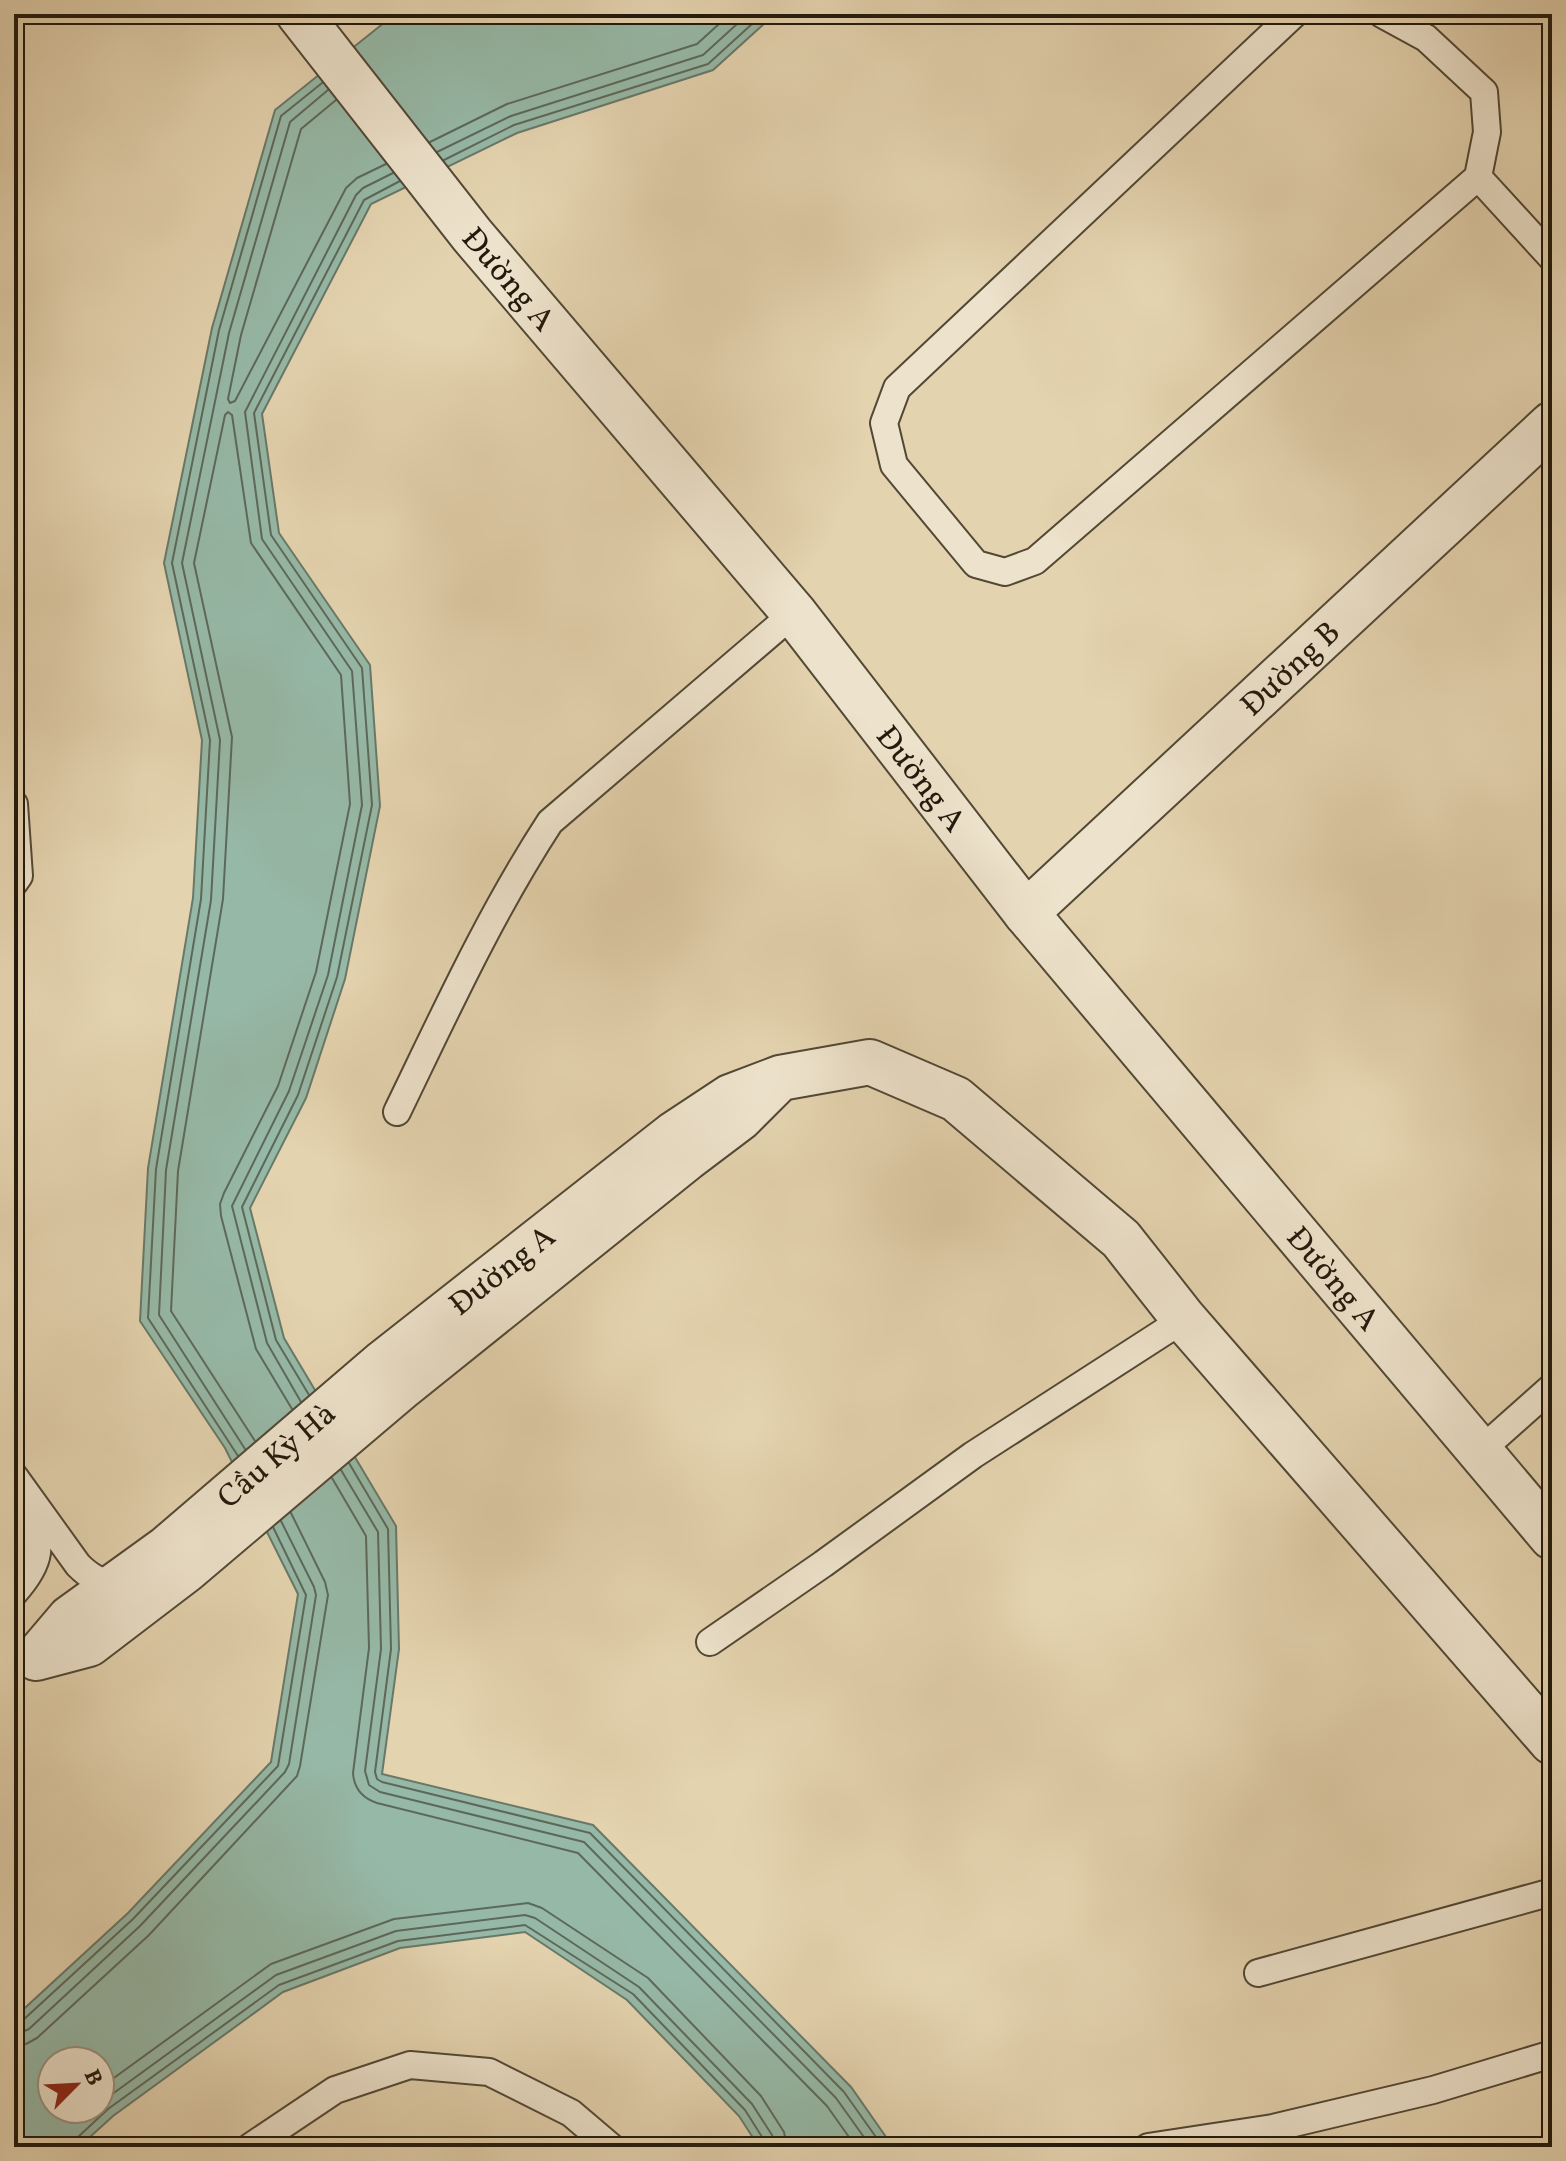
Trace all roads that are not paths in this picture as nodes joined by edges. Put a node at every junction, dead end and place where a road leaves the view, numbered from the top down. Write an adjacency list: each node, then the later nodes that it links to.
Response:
1 (299, 14): 7 (street, Đường A)
2 (1294, 14): 4 (lane)
3 (1382, 14): 4 (lane)
4 (1478, 177): 5 (lane)
5 (1552, 258)
6 (1552, 424): 10 (street, Đường B)
7 (794, 613): 10 (street, Đường A); 11 (lane)
8 (14, 804): 9 (lane)
9 (14, 883)
10 (1026, 913): 15 (street, Đường A)
11 (397, 1112)
12 (1184, 1319): 13 (street, Đường A); 22 (lane); 24 (street, Đường A)
13 (393, 1374): 19 (street, Cầu Kỳ Hà)
14 (1552, 1387): 15 (lane)
15 (1480, 1451): 18 (street, Đường A)
16 (14, 1476): 20 (lane)
17 (14, 1501): 21 (lane)
18 (1552, 1537)
19 (176, 1559): 20 (street); 23 (street)
20 (116, 1584): 23 (street)
21 (14, 1593)
22 (710, 1642)
23 (25, 1666)
24 (1552, 1742)
25 (1552, 1892): 26 (lane)
26 (1258, 1973)
27 (1552, 2054): 30 (lane)
28 (250, 2147): 29 (lane)
29 (611, 2147)
30 (1148, 2147)

